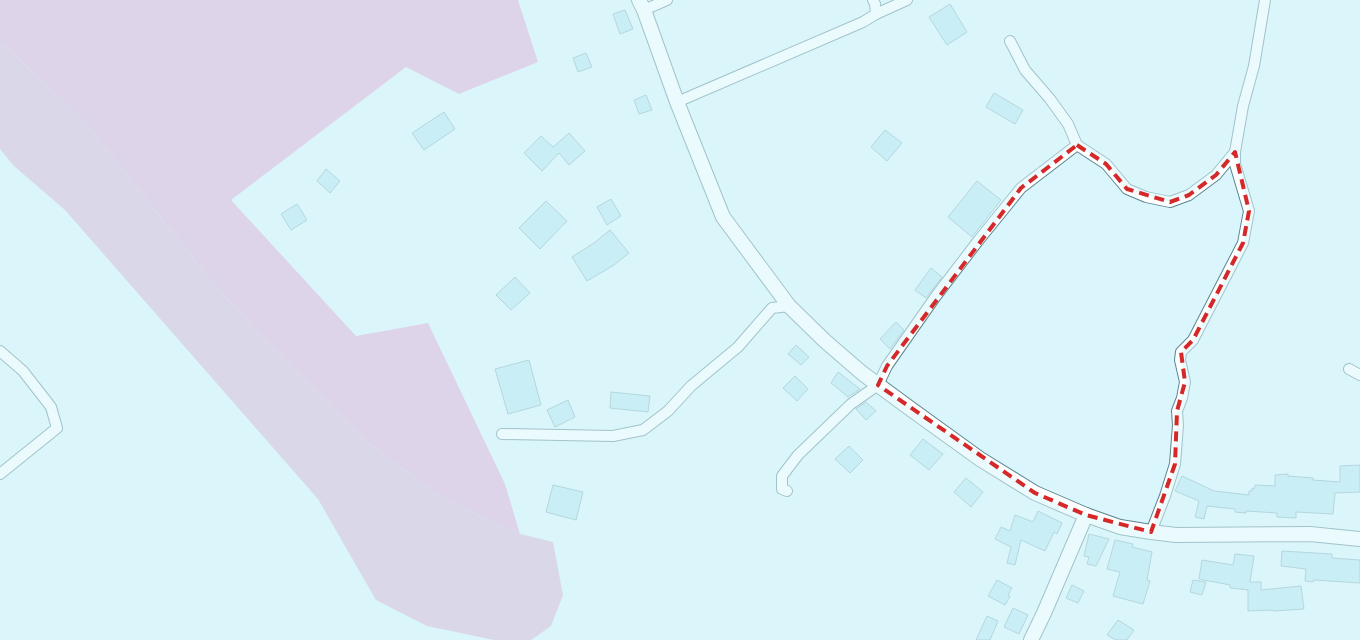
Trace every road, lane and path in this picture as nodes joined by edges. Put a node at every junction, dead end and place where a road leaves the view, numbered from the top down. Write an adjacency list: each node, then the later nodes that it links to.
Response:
1 (667, 0): 5 (street)
2 (873, 0): 6 (street)
3 (907, 0): 6 (street)
4 (1265, 0): 10 (street)
5 (642, 5): 8 (street)
6 (876, 14): 8 (street)
7 (1010, 42): 9 (street)
8 (677, 102): 11 (street)
9 (1077, 145): 10 (street); 15 (street)
10 (1235, 152): 20 (street)
11 (789, 306): 15 (street); 16 (street)
12 (0, 351): 17 (street)
13 (1349, 369): 14 (street)
14 (1360, 375)
15 (878, 385): 18 (street); 19 (street)
16 (502, 434)
17 (0, 474)
18 (787, 491)
19 (1086, 515): 20 (street); 22 (street)
20 (1151, 532): 21 (street)
21 (1360, 539)
22 (1031, 640)

